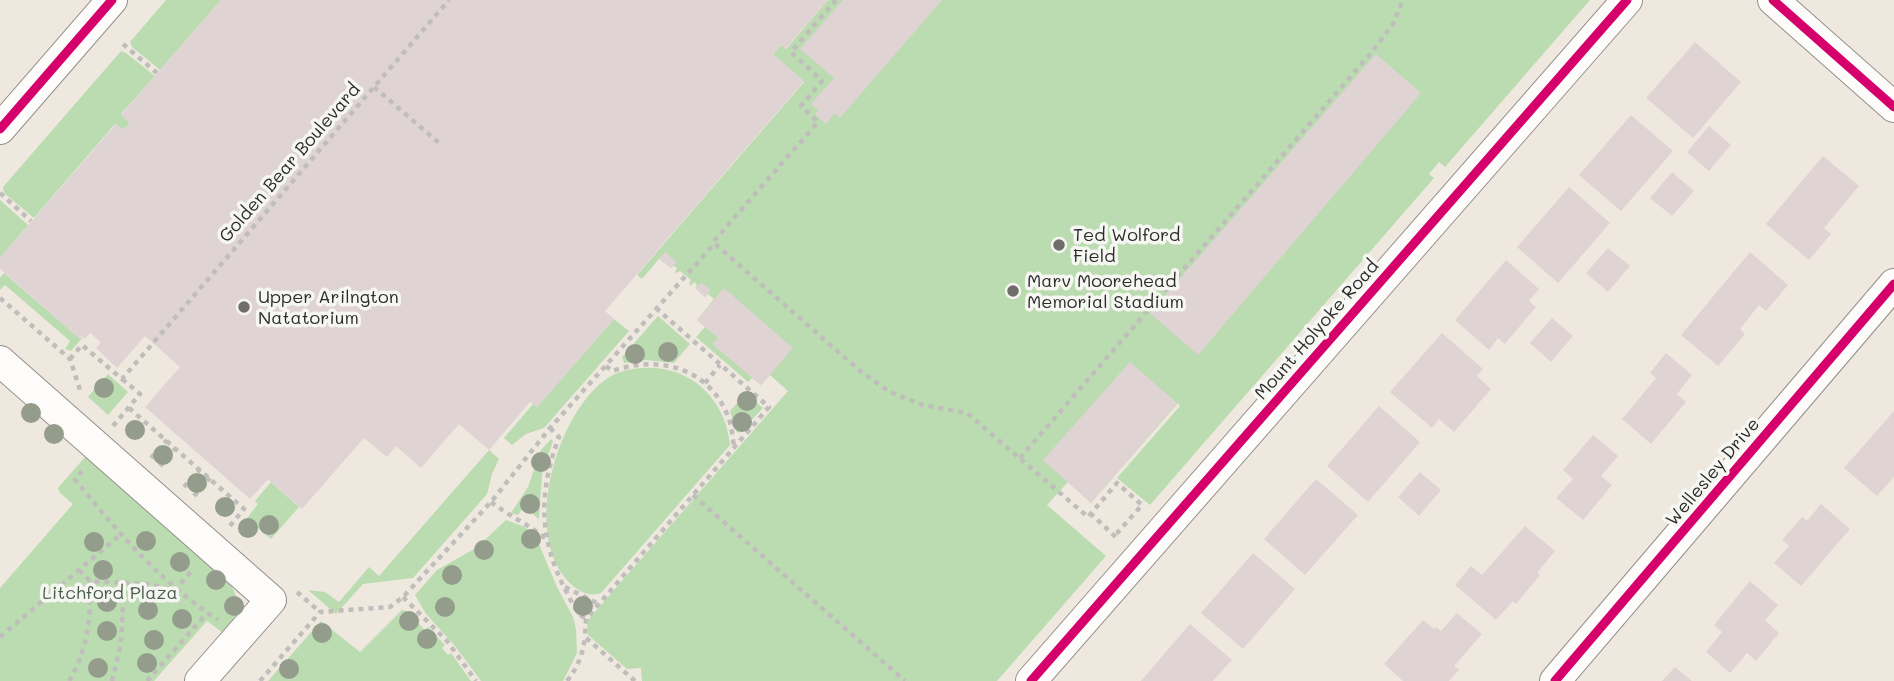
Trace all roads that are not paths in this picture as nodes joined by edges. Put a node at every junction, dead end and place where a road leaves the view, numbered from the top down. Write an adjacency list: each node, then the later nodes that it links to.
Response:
1 (112, 0): 5 (street)
2 (1626, 0): 9 (street, Mount Holyoke Road)
3 (1773, 0): 4 (street)
4 (1894, 107)
5 (0, 129)
6 (1894, 284): 10 (street, Wellesley Drive)
7 (0, 360): 8 (street)
8 (200, 681)
9 (1031, 681)
10 (1555, 681)

